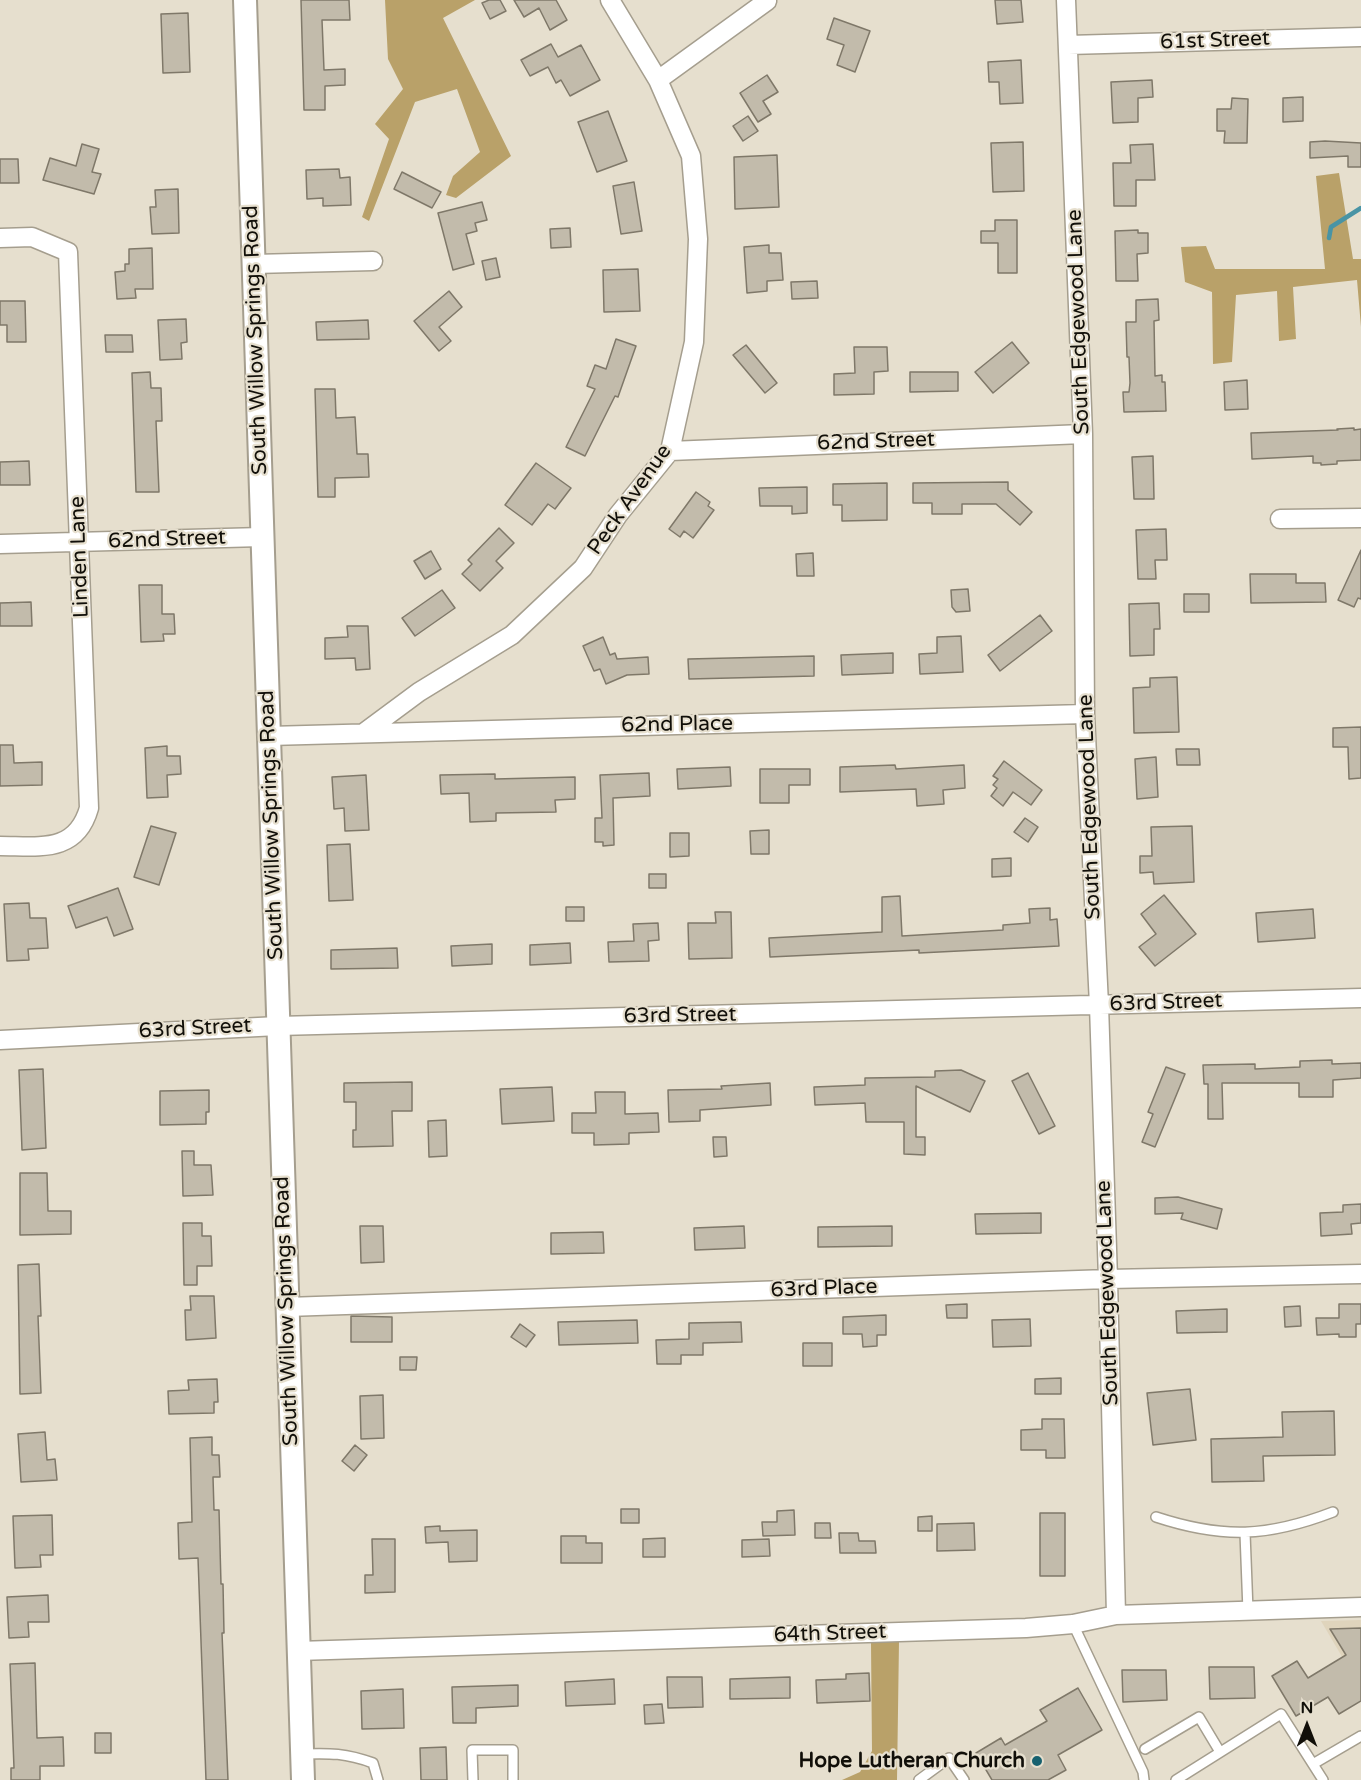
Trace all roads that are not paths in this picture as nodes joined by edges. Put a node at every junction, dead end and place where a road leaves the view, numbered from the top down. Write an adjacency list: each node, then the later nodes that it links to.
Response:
1 (245, 0): 10 (street, South Willow Springs Road)
2 (610, 0): 7 (street, Peck Avenue)
3 (1066, 0): 6 (street, South Edgewood Lane)
4 (767, 1): 7 (street)
5 (1361, 37): 6 (street, 61st Street)
6 (1068, 45): 11 (street, South Edgewood Lane)
7 (658, 80): 12 (street, Peck Avenue)
8 (0, 238): 16 (street, Linden Lane)
9 (373, 261): 10 (street)
10 (254, 264): 15 (street, South Willow Springs Road)
11 (1083, 434): 12 (street, 62nd Street); 18 (street, South Edgewood Lane)
12 (670, 451): 19 (street, Peck Avenue)
13 (1361, 518): 14 (street)
14 (1280, 519)
15 (262, 537): 16 (street, 62nd Street); 20 (street, South Willow Springs Road)
16 (80, 542): 17 (street, 62nd Street); 21 (street, Linden Lane)
17 (0, 544)
18 (1085, 714): 19 (street, 62nd Place); 23 (street, South Edgewood Lane)
19 (365, 732): 20 (street, 62nd Place)
20 (269, 736): 24 (street, South Willow Springs Road)
21 (0, 846)
22 (1361, 998): 23 (street, 63rd Street)
23 (1099, 1005): 24 (street, 63rd Street); 27 (street, South Edgewood Lane)
24 (278, 1026): 25 (street, 63rd Street); 28 (street, South Willow Springs Road)
25 (0, 1040)
26 (1361, 1274): 27 (street, 63rd Place)
27 (1108, 1279): 28 (street, 63rd Place); 34 (street, South Edgewood Lane)
28 (287, 1307): 36 (street, South Willow Springs Road)
29 (1333, 1512): 31 (lane)
30 (1156, 1516): 31 (lane)
31 (1245, 1533): 33 (lane)
32 (1361, 1607): 33 (street, 64th Street)
33 (1248, 1611): 34 (street, 64th Street)
34 (1116, 1615): 35 (street, 64th Street)
35 (1073, 1624): 36 (street, 64th Street); 48 (lane)
36 (298, 1651): 40 (street, South Willow Springs Road)
37 (1361, 1736): 41 (lane)
38 (1145, 1749): 39 (lane)
39 (1220, 1752): 41 (lane); 49 (lane)
40 (302, 1754): 42 (street, South Willow Springs Road); 43 (lane)
41 (1313, 1764): 50 (lane)
42 (303, 1780)
43 (378, 1780)
44 (473, 1780): 45 (lane)
45 (513, 1780)
46 (919, 1780): 47 (lane)
47 (964, 1780)
48 (1144, 1780)
49 (1176, 1780)
50 (1323, 1780)

